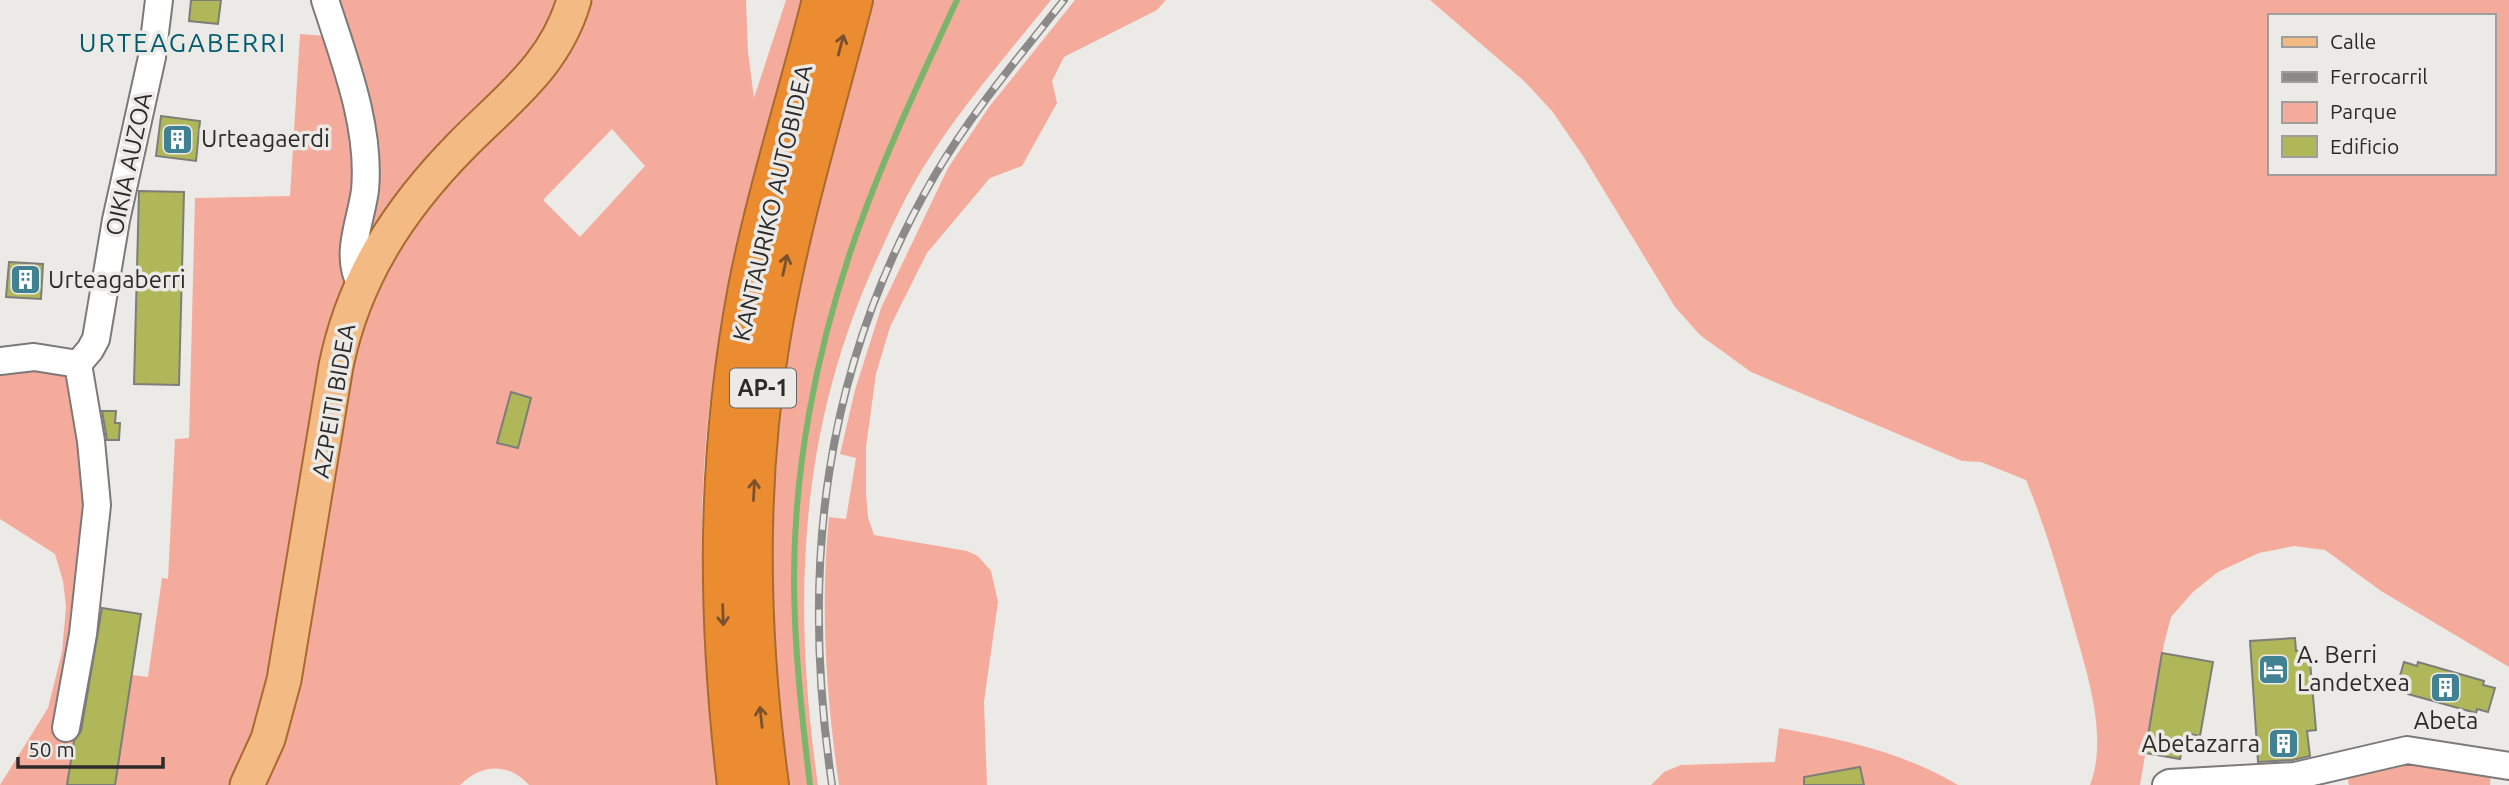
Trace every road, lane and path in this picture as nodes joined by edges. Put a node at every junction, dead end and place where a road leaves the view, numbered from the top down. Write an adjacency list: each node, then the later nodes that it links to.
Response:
1 (159, 0): 8 (street, OIKIA AUZOA)
2 (325, 0): 6 (street)
3 (574, 0): 6 (main road, AZPEITI BIDEA)
4 (822, 0): 12 (highway, KANTAURIKO AUTOBIDEA / AP-1, one-way to 12)
5 (853, 0): 13 (highway, KANTAURIKO AUTOBIDEA / AP-1, one-way to 5)
6 (361, 285): 11 (main road, AZPEITI BIDEA)
7 (0, 361): 8 (street)
8 (78, 364): 9 (street)
9 (66, 728)
10 (2509, 766): 14 (street)
11 (247, 785)
12 (737, 785)
13 (769, 785)
14 (2166, 785)

